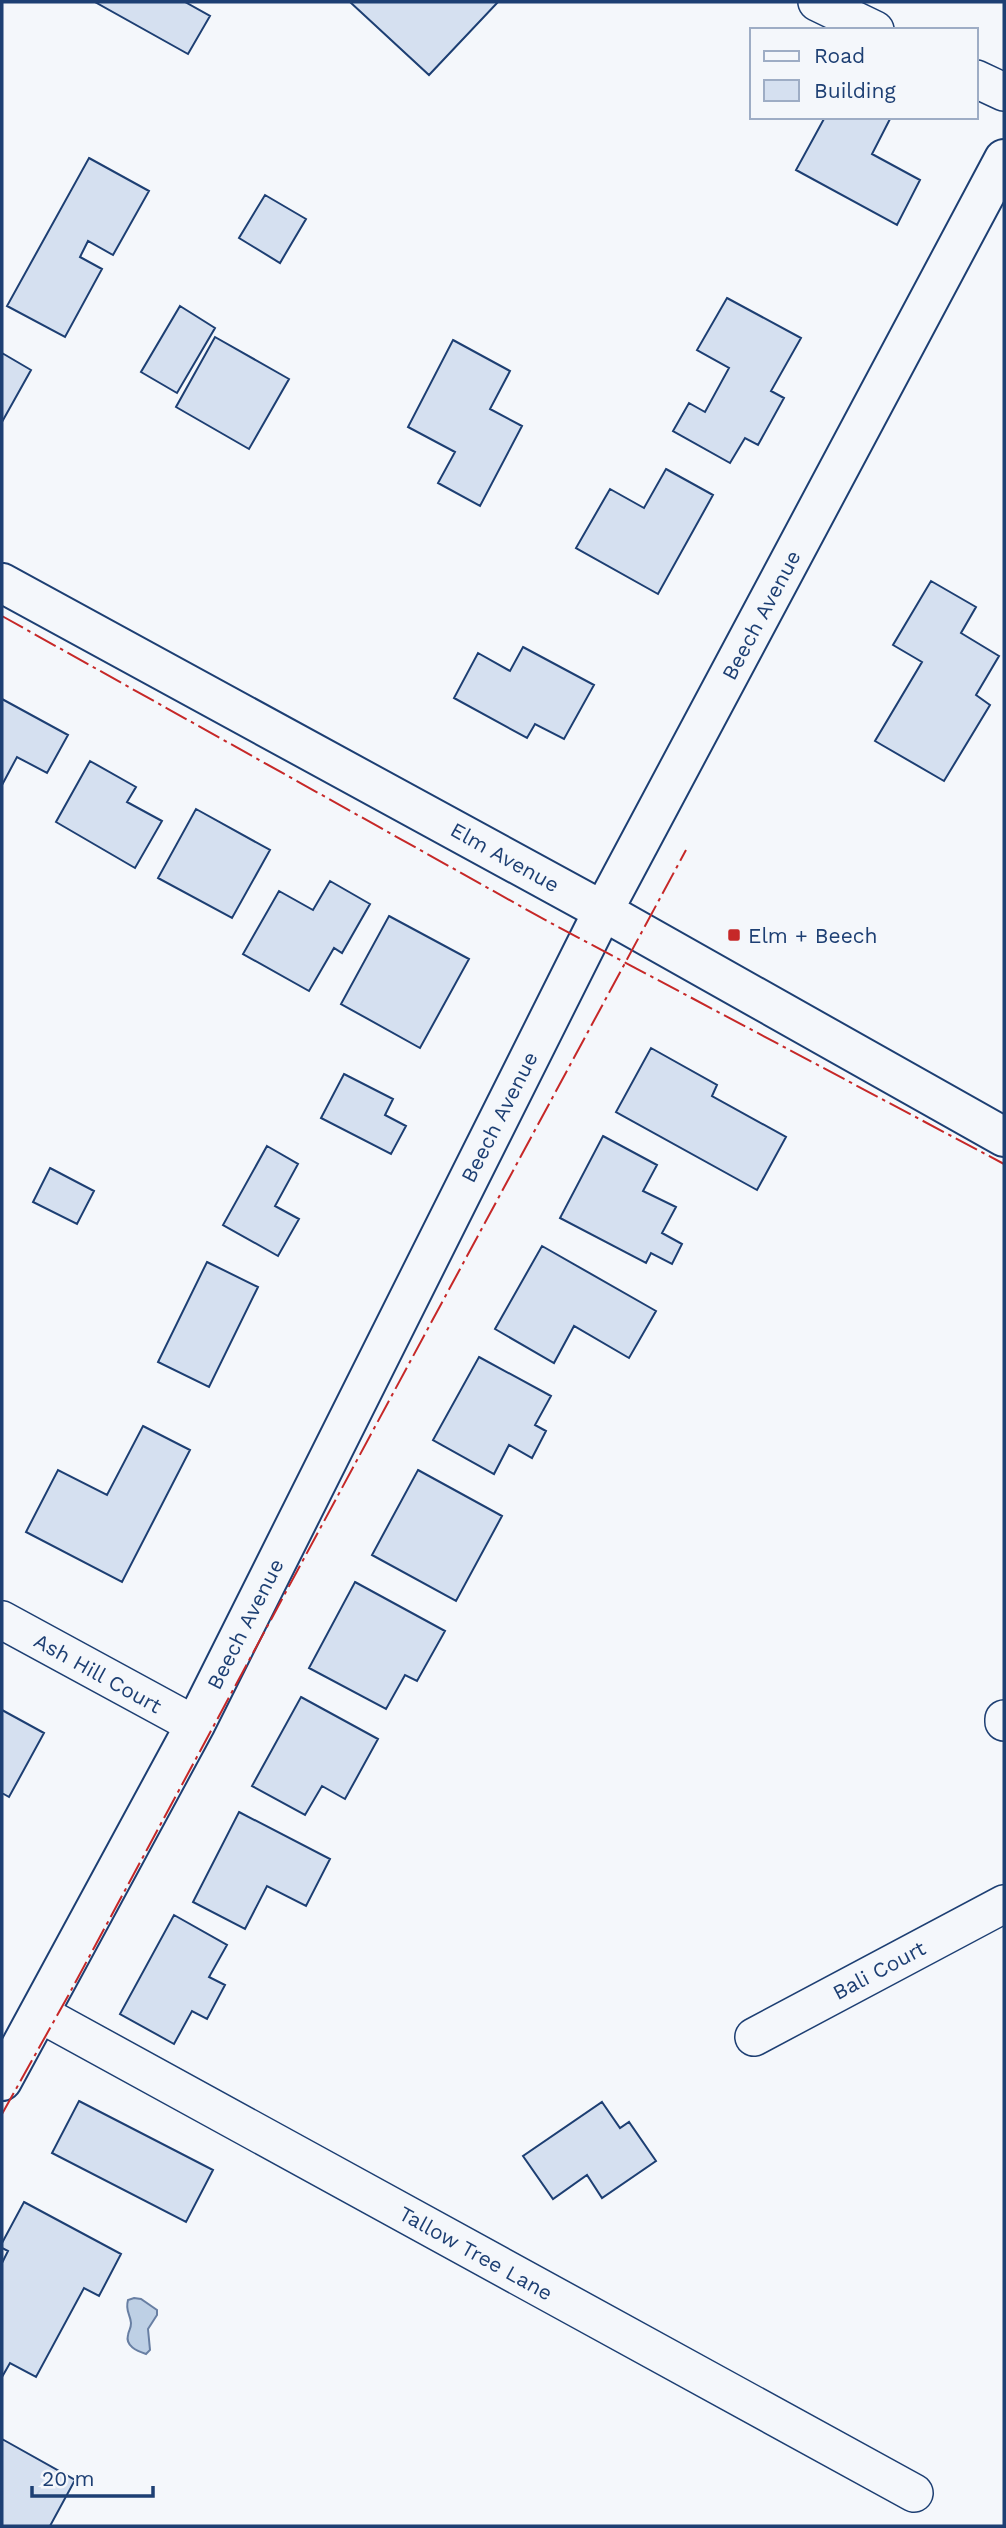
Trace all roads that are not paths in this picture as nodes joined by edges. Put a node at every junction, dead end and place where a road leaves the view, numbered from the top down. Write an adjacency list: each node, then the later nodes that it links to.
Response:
1 (817, 2): 2 (street)
2 (871, 28)
3 (978, 80): 4 (street)
4 (1004, 92)
5 (1004, 159): 7 (street, Beech Avenue)
6 (2, 583): 7 (street, Elm Avenue)
7 (603, 911): 8 (street, Elm Avenue); 10 (street, Beech Avenue)
8 (1004, 1137)
9 (2, 1620): 10 (street, Ash Hill Court)
10 (195, 1725): 12 (street, Beech Avenue)
11 (1004, 1904): 13 (street, Bali Court)
12 (39, 2013): 14 (street, Beech Avenue); 15 (street, Tallow Tree Lane)
13 (754, 2037)
14 (2, 2081)
15 (914, 2493)

